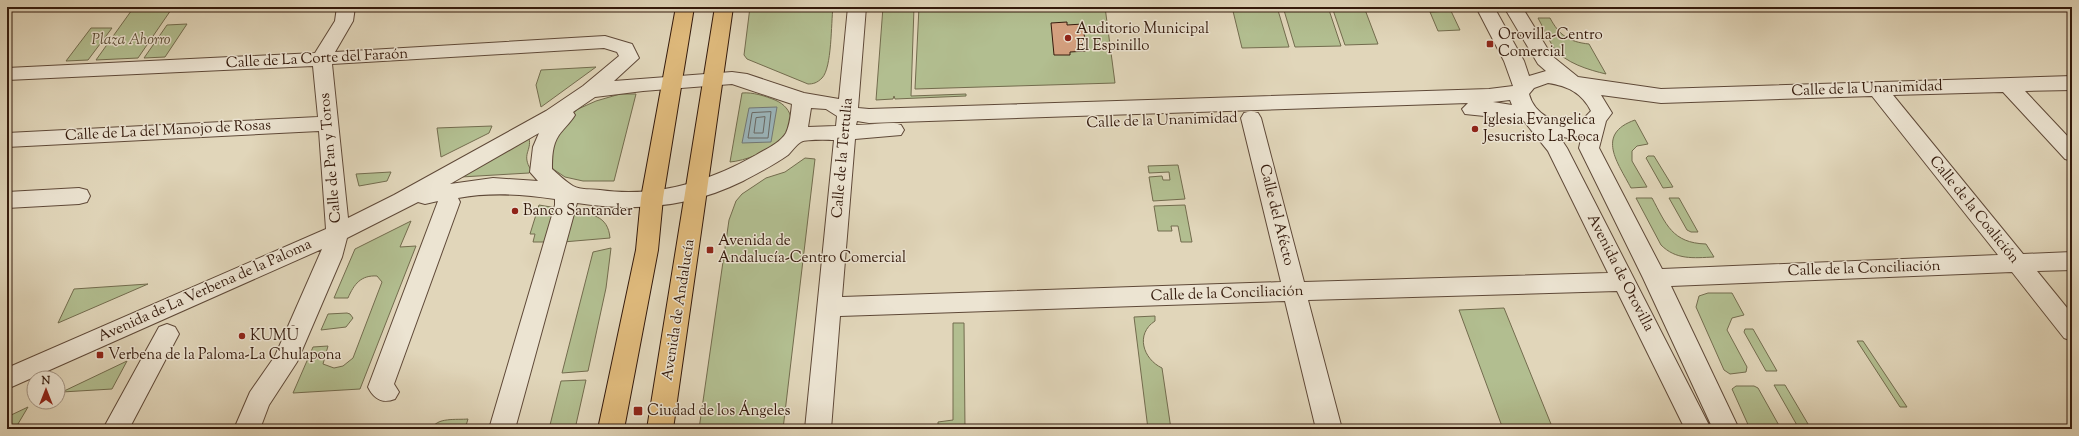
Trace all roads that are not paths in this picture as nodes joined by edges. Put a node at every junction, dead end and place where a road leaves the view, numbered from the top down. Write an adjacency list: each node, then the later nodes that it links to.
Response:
1 (346, 7): 8 (street)
2 (685, 7): 11 (main road)
3 (724, 7): 10 (main road, Avenida de Andalucía)
4 (857, 7): 24 (street, Calle de la Tertulia)
5 (1485, 7): 15 (street)
6 (1513, 7): 12 (street)
7 (625, 48): 8 (street, Calle de La Corte del Faraón); 17 (street, Avenida de La Verbena de la Paloma)
8 (322, 58): 9 (street, Calle de La Corte del Faraón); 23 (street, Calle de Pan y Toros)
9 (7, 74)
10 (714, 79): 11 (street); 19 (street, Calle de la Unanimidad); 29 (main road, Avenida de Andalucía)
11 (671, 82): 17 (street, Avenida de La Verbena de la Paloma); 31 (main road)
12 (1576, 83): 15 (street); 18 (street, Calle de la Unanimidad); 21 (street)
13 (2072, 83): 14 (street, Calle de la Unanimidad)
14 (2008, 85): 16 (street, Calle de la Unanimidad); 27 (street)
15 (1520, 88): 20 (street); 24 (street, Calle de la Unanimidad)
16 (1877, 89): 18 (street, Calle de la Unanimidad); 37 (street, Calle de la Coalición)
17 (590, 91): 28 (street, Avenida de La Verbena de la Paloma); 33 (street, Avenida de La Verbena de la Paloma)
18 (1662, 96): 21 (street, Calle de la Unanimidad)
19 (802, 100): 24 (street, Calle de la Unanimidad); 25 (street)
20 (1532, 117): 21 (street); 22 (street, Calle de la Unanimidad); 39 (street, Avenida de Orovilla)
21 (1599, 117): 38 (street, Avenida de Orovilla)
22 (1251, 118): 24 (street, Calle de la Unanimidad); 40 (street, Calle del Afécto)
23 (329, 123): 26 (street, Calle de La del Manojo de Rosas); 35 (street, Calle de Pan y Toros)
24 (846, 123): 25 (street, Calle de la Unanimidad); 41 (street, Calle de la Tertulia)
25 (795, 135): 29 (street)
26 (7, 140)
27 (2072, 154)
28 (566, 192): 31 (street, Avenida de La Verbena de la Paloma); 33 (street, Avenida de La Verbena de la Paloma); 48 (street)
29 (696, 192): 31 (street); 50 (main road, Avenida de Andalucía)
30 (79, 196): 32 (street)
31 (652, 198): 49 (main road)
32 (7, 200)
33 (402, 201): 35 (street, Avenida de La Verbena de la Paloma)
34 (449, 202): 45 (street)
35 (337, 233): 44 (street, Avenida de La Verbena de la Paloma); 47 (street, Calle de Pan y Toros)
36 (2072, 261): 37 (street, Calle de la Conciliación)
37 (2017, 263): 38 (street, Calle de la Conciliación); 42 (street, Calle de la Coalición)
38 (1655, 278): 54 (street, Avenida de Orovilla)
39 (1625, 282): 40 (street, Calle de la Conciliación); 53 (street, Avenida de Orovilla)
40 (1295, 292): 41 (street, Calle de la Conciliación); 52 (street, Calle del Afécto)
41 (828, 307): 51 (street, Calle de la Tertulia)
42 (2072, 331)
43 (167, 334): 46 (street)
44 (7, 379)
45 (386, 392)
46 (116, 429)
47 (247, 429)
48 (502, 429)
49 (611, 429)
50 (660, 429)
51 (818, 429)
52 (1329, 429)
53 (1698, 429)
54 (1726, 429)

